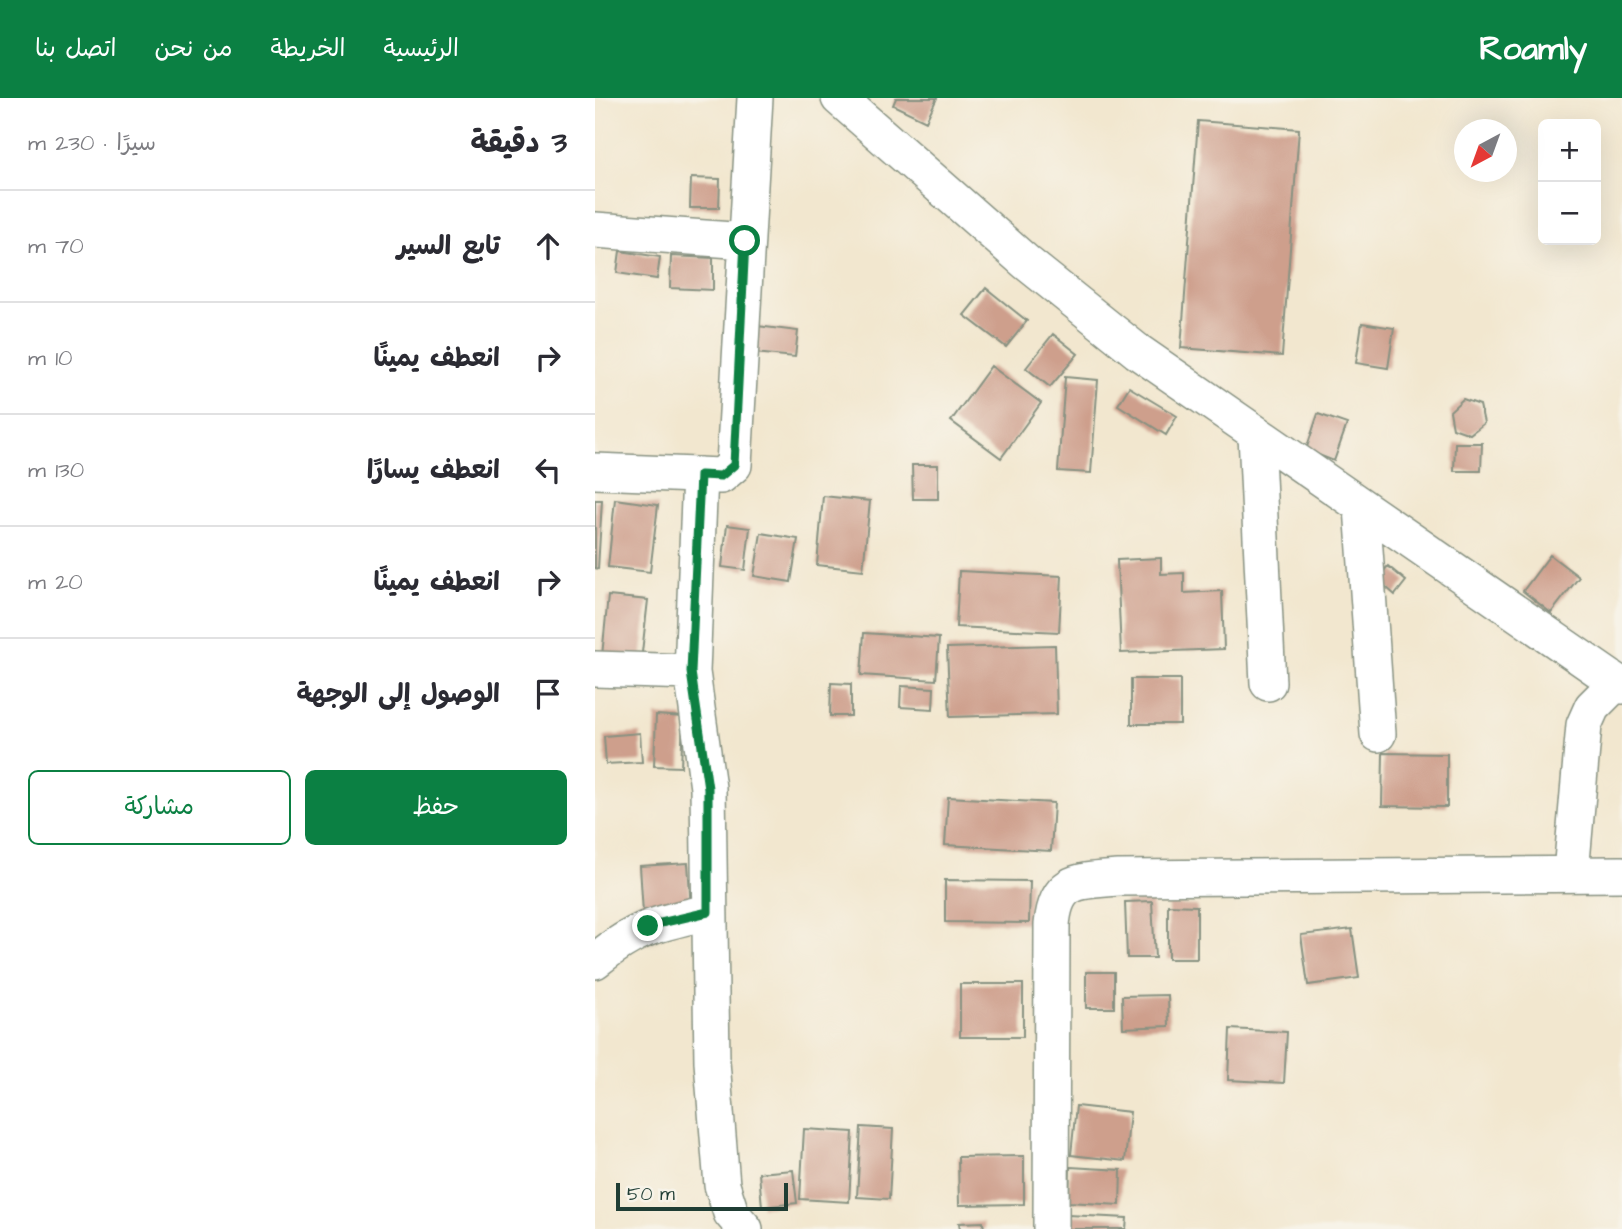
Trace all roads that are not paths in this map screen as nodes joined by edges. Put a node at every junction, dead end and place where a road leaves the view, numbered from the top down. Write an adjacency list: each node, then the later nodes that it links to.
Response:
1 (755, 98): 4 (street)
2 (839, 98): 5 (street)
3 (595, 230): 4 (street)
4 (745, 241): 7 (street)
5 (1256, 435): 8 (street); 11 (street)
6 (595, 471): 7 (street)
7 (700, 475): 10 (street)
8 (1362, 507): 12 (street); 13 (street)
9 (595, 669): 10 (street)
10 (691, 672): 16 (street)
11 (1268, 682)
12 (1619, 684): 14 (street)
13 (1378, 734)
14 (1571, 873): 15 (street); 19 (street)
15 (1622, 874)
16 (708, 912): 17 (street); 18 (street)
17 (595, 961)
18 (745, 1229)
19 (1051, 1229)

